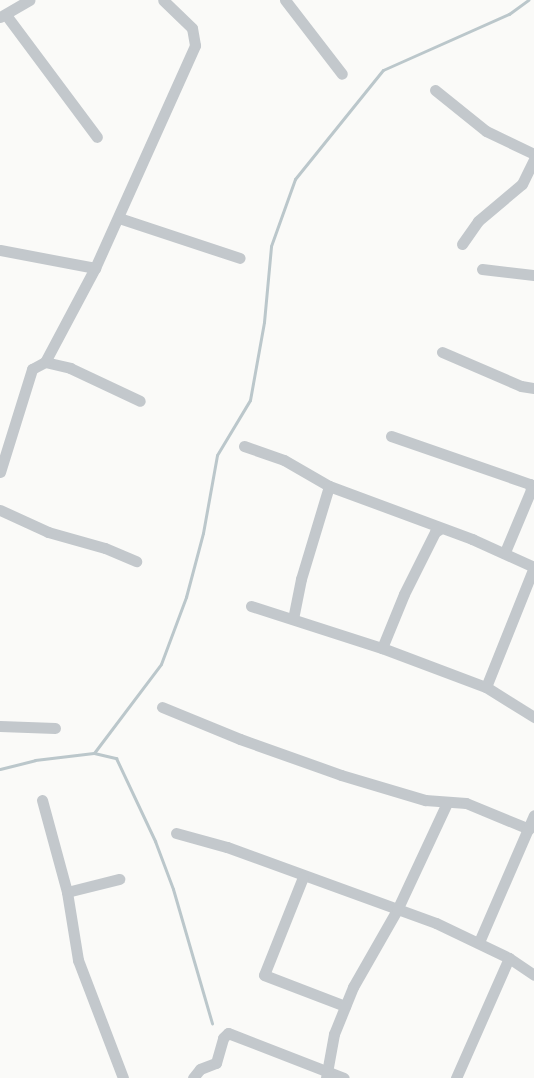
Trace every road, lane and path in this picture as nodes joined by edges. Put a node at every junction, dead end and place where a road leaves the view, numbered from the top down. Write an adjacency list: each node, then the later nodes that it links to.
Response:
1 (30, 0): 4 (street)
2 (163, 0): 10 (street)
3 (285, 0): 5 (street)
4 (3, 16): 7 (street)
5 (342, 74)
6 (435, 90): 8 (street)
7 (97, 137)
8 (534, 154)
9 (534, 159): 11 (street)
10 (119, 218): 13 (street); 14 (street)
11 (462, 244)
12 (0, 250): 14 (street)
13 (240, 258)
14 (95, 268): 18 (street)
15 (482, 269): 16 (street)
16 (534, 275)
17 (442, 352): 19 (street)
18 (45, 362): 20 (street); 23 (street)
19 (534, 388)
20 (140, 402)
21 (391, 436): 27 (street)
22 (244, 446): 24 (street)
23 (0, 472)
24 (329, 486): 26 (street); 31 (street)
25 (0, 510): 28 (street)
26 (440, 530): 27 (street); 32 (street)
27 (505, 552): 29 (street)
28 (136, 561)
29 (534, 567): 33 (street)
30 (251, 606): 31 (street)
31 (293, 619): 32 (street)
32 (382, 648): 33 (street)
33 (486, 687): 35 (street)
34 (162, 707): 39 (street)
35 (534, 717)
36 (0, 726): 37 (street)
37 (55, 728)
38 (42, 800): 45 (street)
39 (448, 802): 41 (street); 46 (street)
40 (534, 815): 41 (street)
41 (528, 829): 47 (street)
42 (176, 833): 43 (street)
43 (303, 877): 46 (street); 50 (street)
44 (119, 879): 45 (street)
45 (67, 892): 52 (street)
46 (398, 910): 47 (street); 50 (street)
47 (479, 942): 48 (street)
48 (509, 958): 49 (street); 55 (street)
49 (534, 975)
50 (345, 1006): 51 (street)
51 (327, 1074): 53 (street); 54 (street)
52 (123, 1078)
53 (193, 1078)
54 (344, 1078)
55 (456, 1078)

